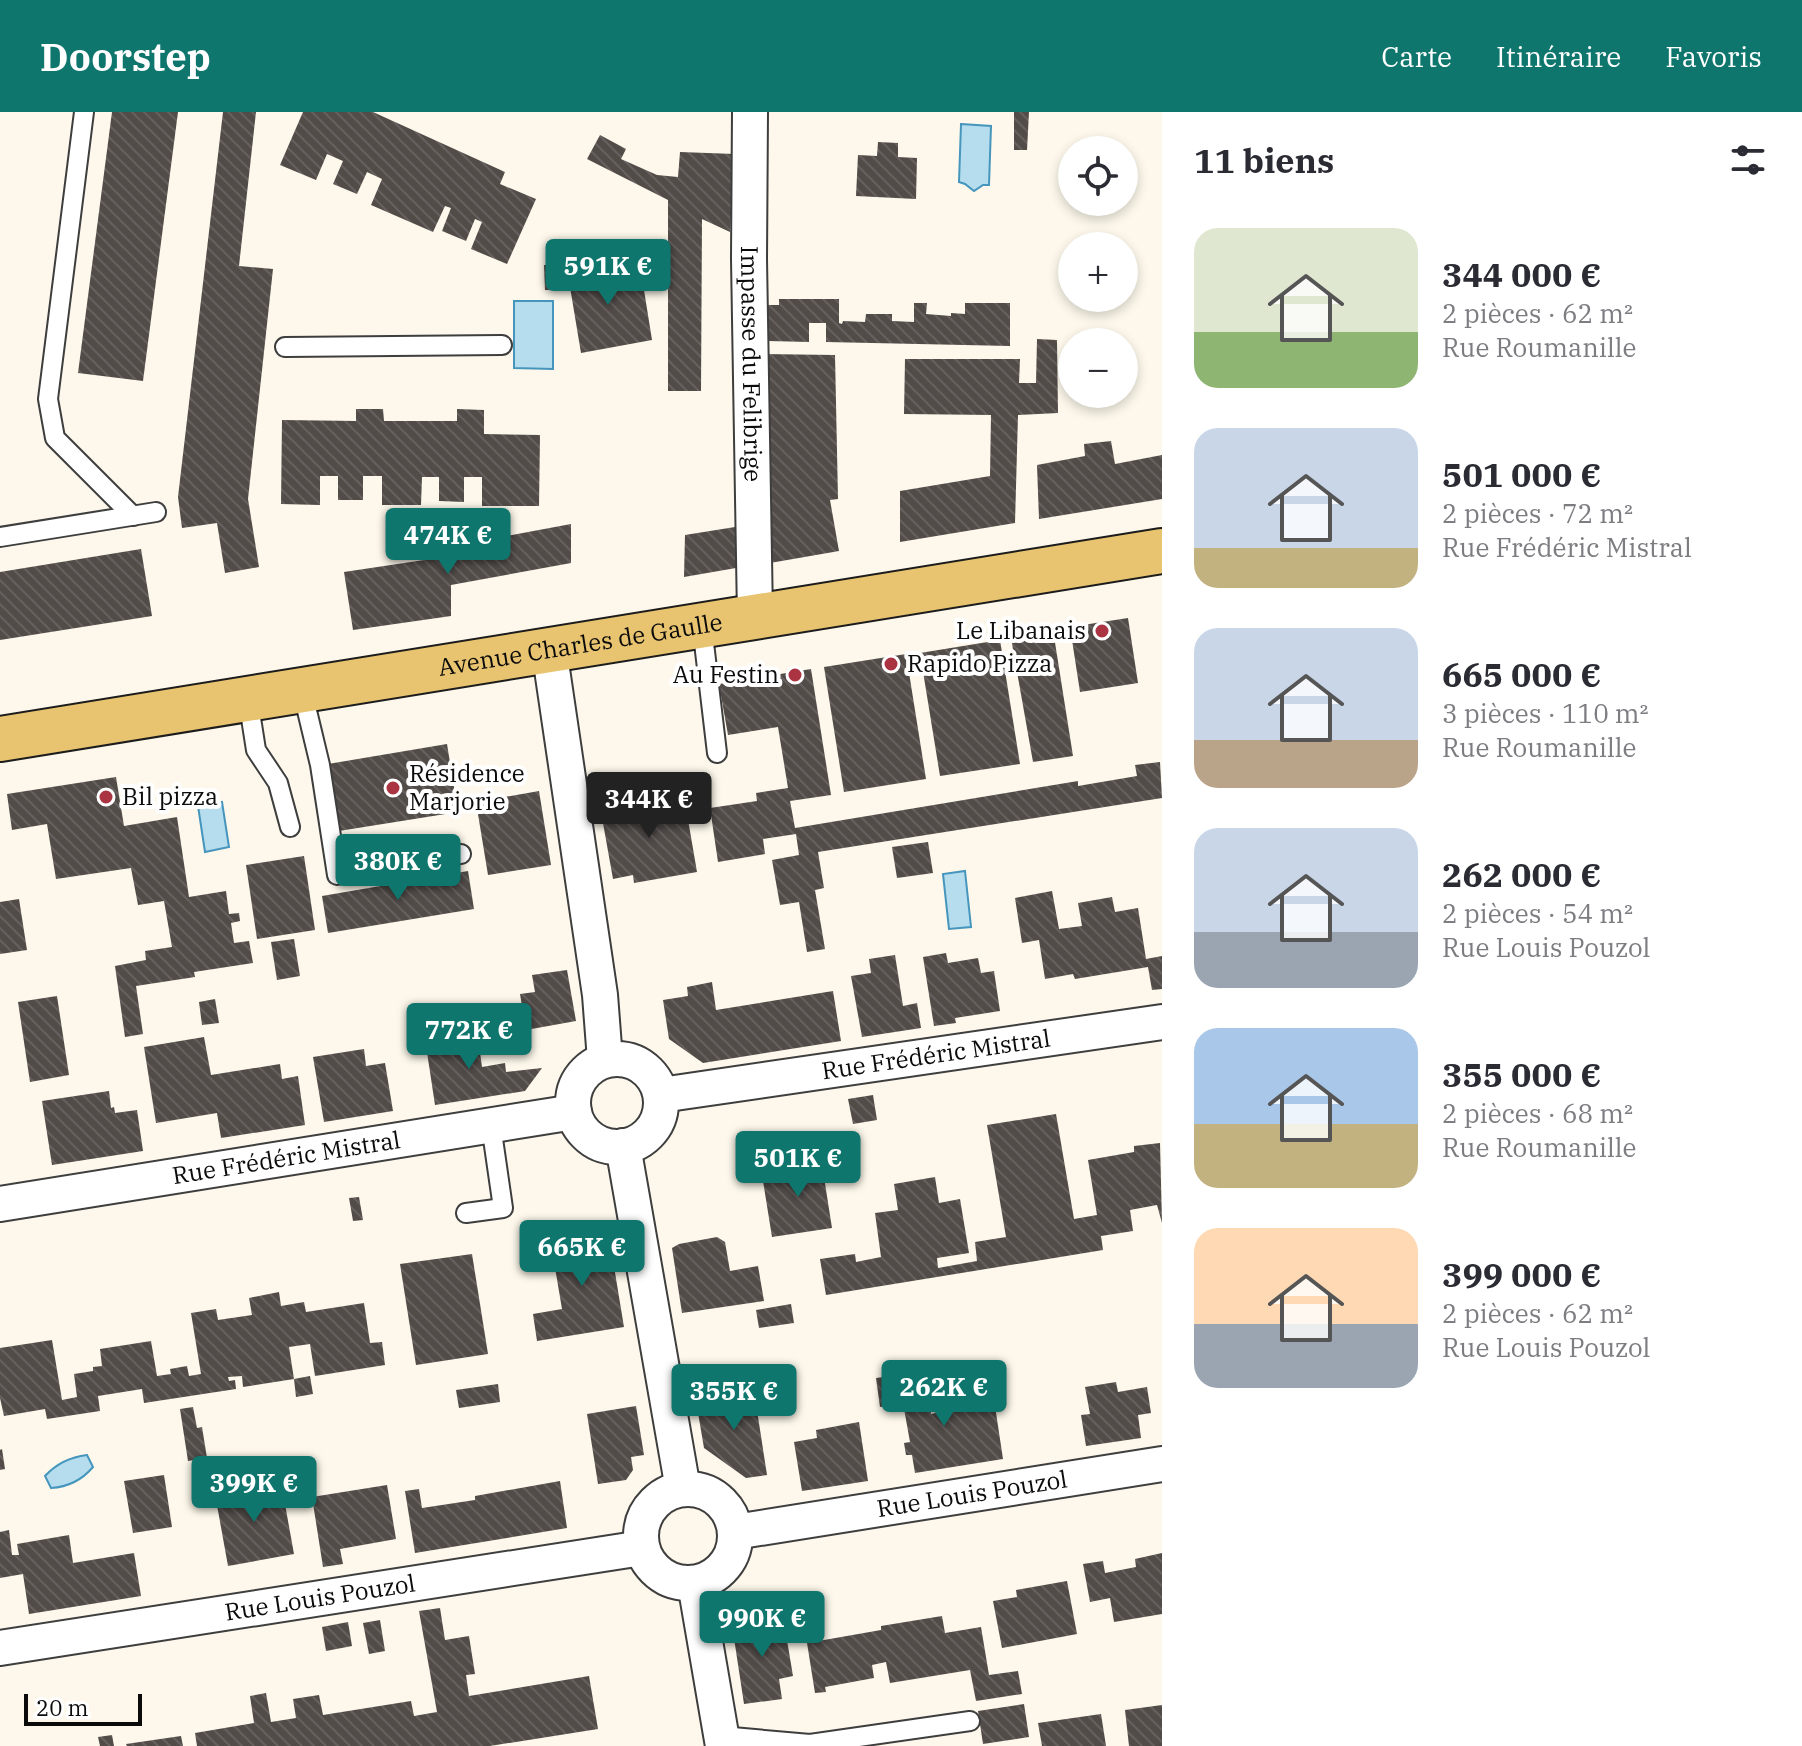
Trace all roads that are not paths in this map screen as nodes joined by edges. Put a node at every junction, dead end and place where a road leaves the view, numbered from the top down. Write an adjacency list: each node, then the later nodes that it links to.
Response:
1 (84, 112): 6 (lane)
2 (750, 112): 9 (street, Impasse du Felibrige)
3 (502, 345): 4 (lane)
4 (285, 347)
5 (156, 512): 6 (lane)
6 (133, 516): 7 (lane)
7 (0, 537)
8 (1162, 551): 9 (main road, Avenue Charles de Gaulle)
9 (755, 616): 10 (main road, Avenue Charles de Gaulle)
10 (702, 626): 11 (main road, Avenue Charles de Gaulle); 15 (lane)
11 (549, 649): 12 (main road, Avenue Charles de Gaulle); 19 (street)
12 (302, 690): 13 (main road, Avenue Charles de Gaulle); 17 (lane)
13 (248, 699): 14 (main road, Avenue Charles de Gaulle); 16 (lane)
14 (0, 739)
15 (717, 753)
16 (290, 827)
17 (461, 854)
18 (1162, 1022): 20 (street, Rue Frédéric Mistral)
19 (605, 1060): 20 (street); 21 (street)
20 (661, 1095): 23 (street)
21 (574, 1112): 22 (street, Rue Frédéric Mistral); 23 (street)
22 (491, 1125): 24 (street, Rue Frédéric Mistral); 25 (lane)
23 (623, 1146): 27 (street)
24 (0, 1204)
25 (466, 1213)
26 (1162, 1464): 28 (street, Rue Louis Pouzol)
27 (683, 1489): 28 (street); 29 (street)
28 (735, 1532): 30 (street)
29 (642, 1548): 30 (street); 31 (street, Rue Louis Pouzol)
30 (695, 1583): 33 (street)
31 (0, 1648)
32 (970, 1721): 33 (lane)
33 (722, 1741)

